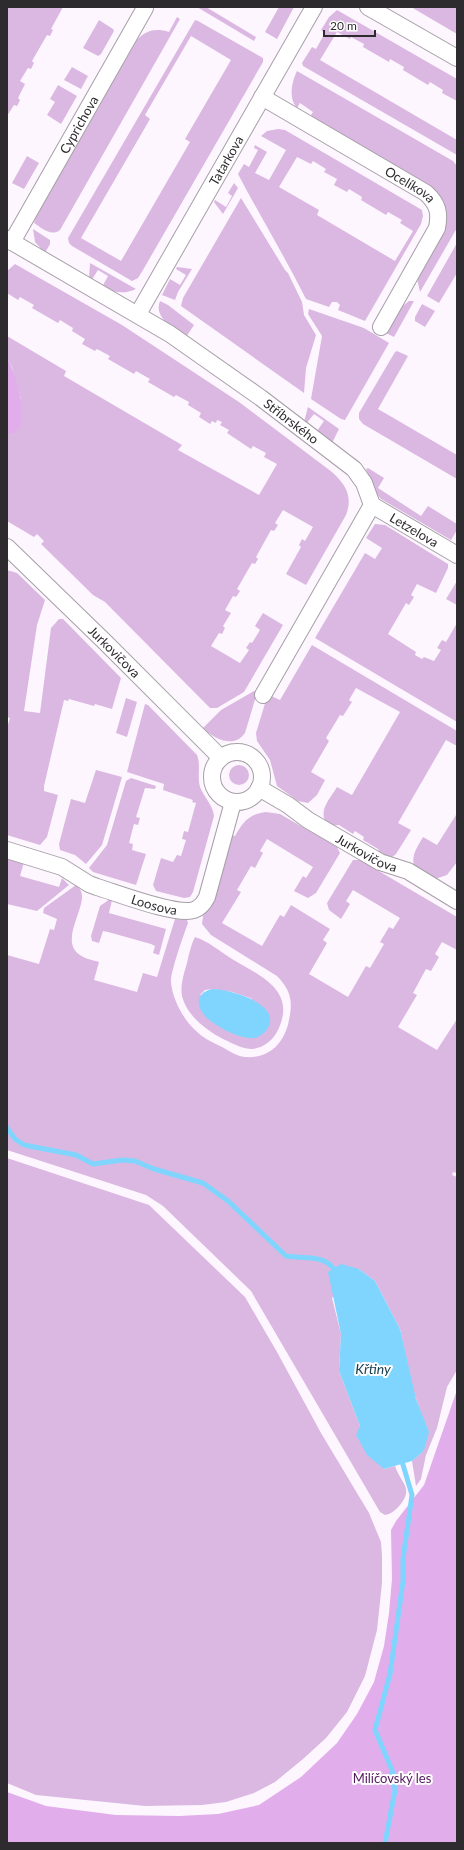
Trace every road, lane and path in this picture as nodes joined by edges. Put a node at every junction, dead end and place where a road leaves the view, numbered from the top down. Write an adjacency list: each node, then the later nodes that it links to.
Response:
1 (314, 7): 5 (street, Tatarkova)
2 (368, 7): 4 (street)
3 (145, 8): 6 (street, Cyprichova)
4 (457, 58)
5 (262, 98): 7 (street, Tatarkova); 8 (street, Ocelíkova)
6 (10, 240): 7 (street, Stříbrského)
7 (138, 314): 9 (street, Stříbrského)
8 (381, 327)
9 (372, 505): 11 (street, Letzelova); 12 (street)
10 (7, 547): 13 (street, Jurkovičova)
11 (457, 555)
12 (262, 694)
13 (221, 758): 14 (street); 15 (street)
14 (259, 788): 15 (street); 17 (street, Jurkovičova)
15 (233, 802): 16 (street, Loosova)
16 (7, 850)
17 (457, 901)

